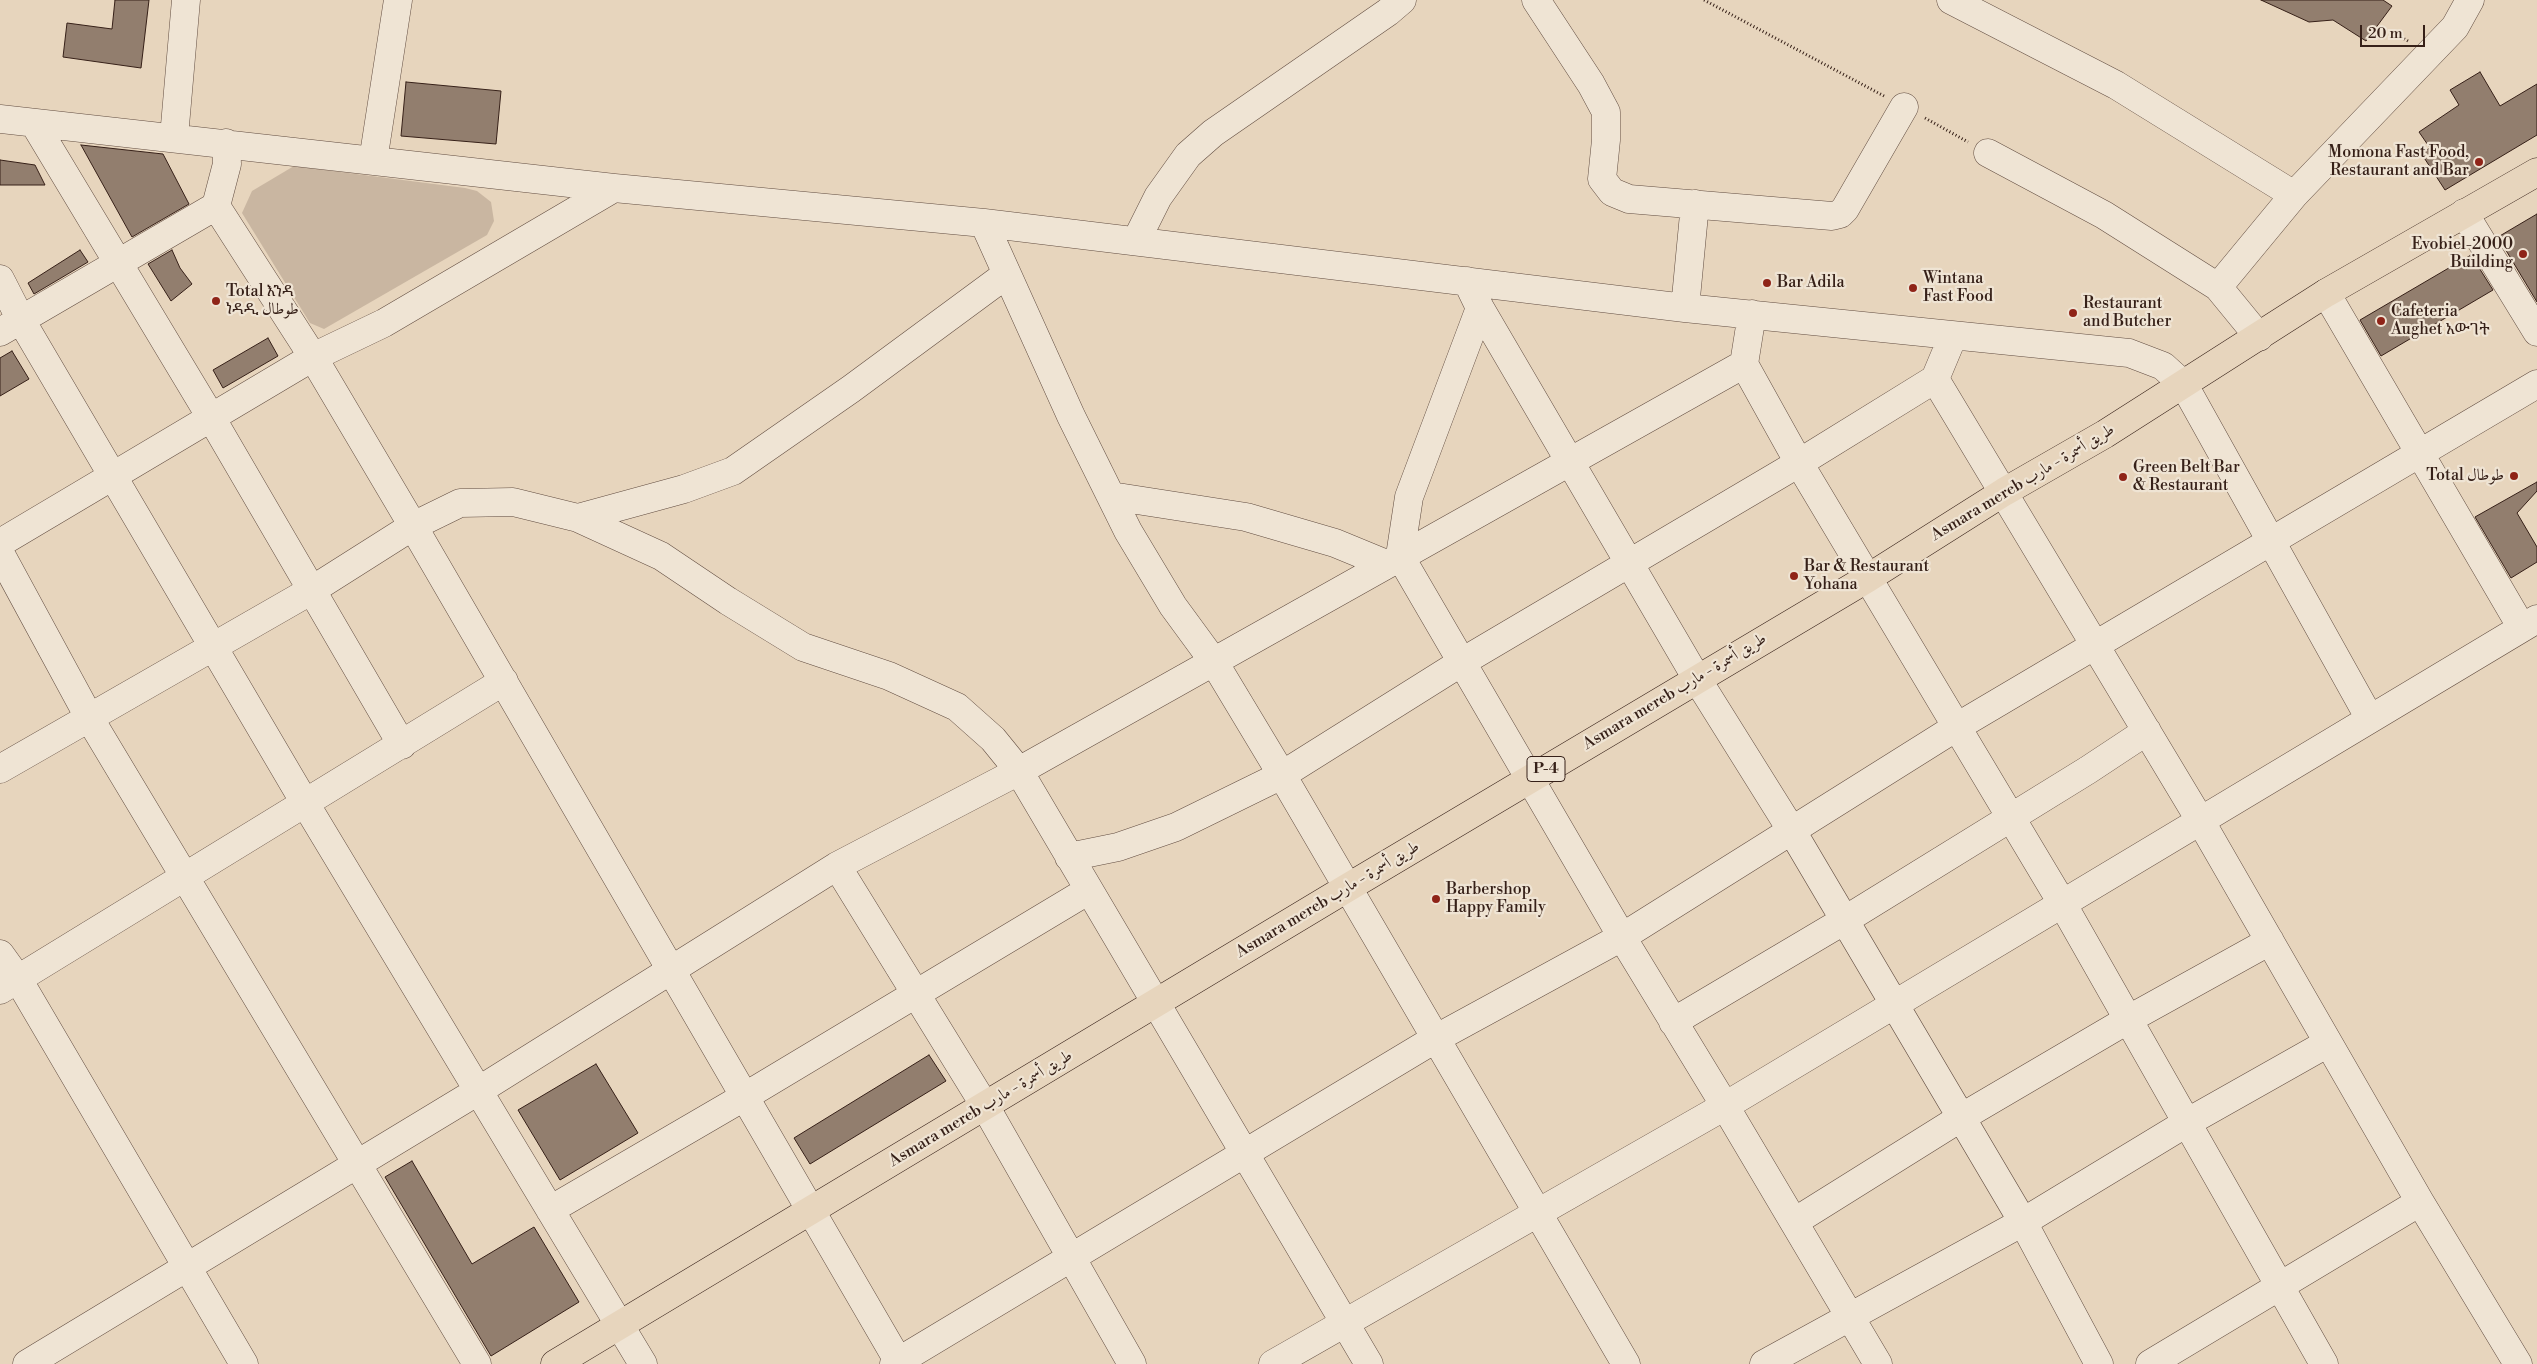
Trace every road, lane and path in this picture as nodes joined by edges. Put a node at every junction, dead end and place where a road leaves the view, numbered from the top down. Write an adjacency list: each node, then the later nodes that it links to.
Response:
1 (186, 0): 11 (street)
2 (398, 0): 14 (street)
3 (1402, 0): 22 (street)
4 (1536, 0): 18 (street)
5 (1704, 0): 8 (path)
6 (1951, 0): 17 (street)
7 (2470, 0): 17 (street)
8 (1904, 106): 13 (path); 18 (street)
9 (0, 119): 10 (street)
10 (34, 123): 11 (street); 23 (street)
11 (174, 137): 12 (street)
12 (226, 144): 14 (street); 19 (street)
13 (1988, 153): 27 (street)
14 (373, 161): 16 (street)
15 (2537, 172): 20 (highway, Asmara mereb طريق أسمرة - مارب / P-4)
16 (614, 188): 21 (street); 36 (street)
17 (2294, 194): 27 (street)
18 (1695, 204): 30 (street)
19 (216, 206): 23 (street); 36 (street)
20 (2464, 212): 28 (highway, Asmara mereb طريق أسمرة - مارب / P-4); 33 (street)
21 (984, 223): 22 (street); 24 (street)
22 (1136, 241): 26 (street)
23 (118, 263): 32 (street); 41 (street)
24 (1007, 274): 47 (street); 48 (street)
25 (0, 279): 32 (street)
26 (1467, 281): 29 (street); 30 (street)
27 (2218, 287): 35 (street)
28 (2326, 294): 35 (highway, Asmara mereb طريق أسمرة - مارب / P-4); 42 (street)
29 (1480, 308): 43 (street); 52 (street)
30 (1685, 308): 31 (street)
31 (1752, 314): 34 (street); 37 (street)
32 (11, 326): 45 (street)
33 (2537, 332)
34 (1953, 336): 38 (street); 40 (street)
35 (2260, 337): 40 (highway, Asmara mereb طريق أسمرة - مارب / P-4)
36 (313, 357): 41 (street); 49 (street)
37 (1744, 364): 43 (street); 44 (street)
38 (1935, 379): 44 (street); 46 (street)
39 (2537, 384): 42 (street)
40 (2184, 385): 46 (highway, Asmara mereb طريق أسمرة - مارب / P-4); 50 (street)
41 (212, 419): 45 (street); 55 (street)
42 (2419, 454): 50 (street); 56 (street)
43 (1569, 460): 52 (street); 53 (street)
44 (1799, 463): 53 (street); 54 (street)
45 (114, 477): 51 (street); 58 (street)
46 (2004, 492): 54 (highway, Asmara mereb طريق أسمرة - مارب / P-4); 57 (street)
47 (1111, 496): 52 (street); 59 (street)
48 (578, 518): 49 (street); 69 (street)
49 (413, 526): 55 (street); 62 (street)
50 (2270, 540): 57 (street); 63 (street)
51 (2, 559): 64 (street)
52 (1393, 560): 59 (street); 60 (street)
53 (1630, 564): 60 (street); 61 (street)
54 (1868, 578): 61 (highway, Asmara mereb طريق أسمرة - مارب / P-4); 65 (street)
55 (312, 590): 58 (street); 67 (street)
56 (2530, 624): 63 (street)
57 (2095, 644): 65 (street); 66 (street)
58 (213, 646): 64 (street); 72 (street)
59 (1214, 662): 69 (street); 70 (street)
60 (1462, 662): 70 (street); 71 (street)
61 (1697, 679): 71 (highway, Asmara mereb طريق أسمرة - مارب / P-4); 75 (street)
62 (504, 681): 67 (street); 86 (street)
63 (2370, 718): 74 (street)
64 (90, 719): 68 (street); 78 (street)
65 (1955, 728): 73 (street); 75 (street)
66 (2147, 731): 73 (street); 74 (street)
67 (402, 745): 72 (street)
68 (0, 769)
69 (1019, 772): 76 (street); 77 (street)
70 (1282, 775): 76 (street); 79 (street)
71 (1530, 778): 79 (highway, Asmara mereb طريق أسمرة - مارب / P-4); 83 (street)
72 (305, 803): 78 (street); 95 (street)
73 (2010, 817): 81 (street); 82 (street)
74 (2200, 820): 81 (street); 84 (street)
75 (1792, 832): 82 (street); 83 (street)
76 (1069, 857): 80 (street)
77 (838, 866): 86 (street); 88 (street)
78 (183, 877): 87 (street); 102 (street)
79 (1346, 888): 89 (highway, Asmara mereb طريق أسمرة - مارب / P-4); 93 (street)
80 (1089, 890): 88 (street); 89 (street)
81 (2062, 903): 90 (street); 91 (street)
82 (1845, 920): 90 (street); 92 (street)
83 (1622, 937): 92 (street); 93 (street)
84 (2270, 942): 91 (street); 94 (street)
85 (0, 956): 87 (street)
86 (670, 972): 95 (street); 96 (street)
87 (9, 985): 110 (street)
88 (914, 993): 96 (street); 97 (street)
89 (1157, 1003): 97 (highway, Asmara mereb طريق أسمرة - مارب / P-4); 101 (street)
90 (1895, 1004): 98 (street); 99 (street)
91 (2129, 1019): 99 (street); 100 (street)
92 (1673, 1022): 98 (street)
93 (1435, 1039): 101 (street); 106 (street)
94 (2328, 1043): 100 (street); 103 (street)
95 (478, 1091): 102 (street); 104 (street)
96 (744, 1097): 104 (street); 105 (street)
97 (985, 1106): 105 (highway, Asmara mereb طريق أسمرة - مارب / P-4); 109 (street)
98 (1725, 1106): 106 (street); 107 (street)
99 (1962, 1117): 107 (street); 108 (street)
100 (2188, 1122): 108 (street); 111 (street)
101 (1245, 1153): 109 (street); 113 (street)
102 (355, 1163): 110 (street); 118 (street)
103 (2420, 1202): 111 (street); 130 (street)
104 (550, 1210): 114 (street)
105 (812, 1210): 114 (highway, Asmara mereb طريق أسمرة - مارب / P-4); 115 (street)
106 (1538, 1214): 113 (street); 124 (street)
107 (1794, 1222): 112 (street)
108 (2023, 1222): 112 (street); 127 (street)
109 (1071, 1259): 115 (street); 121 (street)
110 (187, 1266): 116 (street); 117 (street)
111 (2280, 1284): 128 (street); 129 (street)
112 (1850, 1316): 125 (street); 126 (street)
113 (1345, 1322): 122 (street); 123 (street)
114 (620, 1326): 119 (highway, Asmara mereb طريق أسمرة - مارب / P-4); 120 (street)
115 (897, 1363)
116 (27, 1364)
117 (244, 1364)
118 (476, 1364)
119 (555, 1364)
120 (643, 1364)
121 (1132, 1364)
122 (1273, 1364)
123 (1369, 1364)
124 (1626, 1364)
125 (1764, 1364)
126 (1878, 1364)
127 (2099, 1364)
128 (2150, 1364)
129 (2324, 1364)
130 (2518, 1364)

